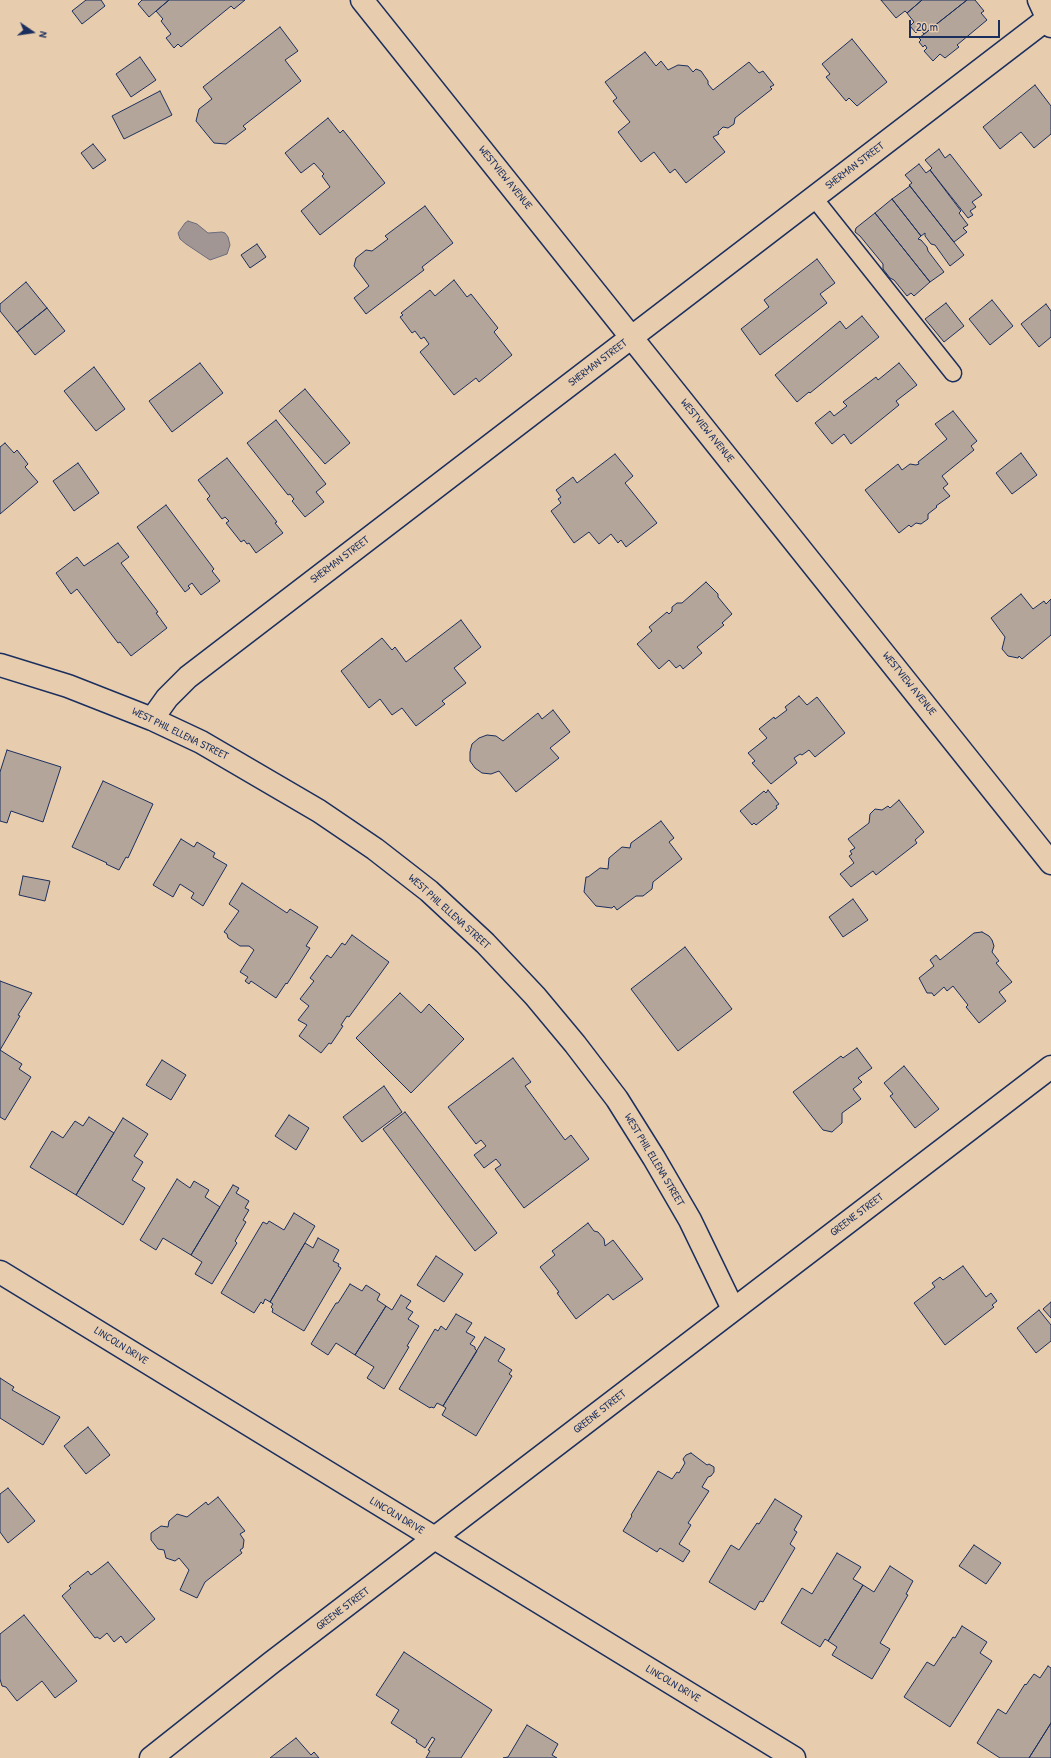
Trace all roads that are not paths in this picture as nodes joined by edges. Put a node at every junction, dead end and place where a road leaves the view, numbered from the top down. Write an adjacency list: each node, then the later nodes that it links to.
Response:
1 (362, 0): 4 (street, WESTVIEW AVENUE)
2 (1047, 15): 3 (street, SHERMAN STREET)
3 (814, 198): 4 (street, SHERMAN STREET); 5 (lane)
4 (632, 337): 7 (street, SHERMAN STREET); 8 (street, WESTVIEW AVENUE)
5 (953, 373)
6 (0, 665): 7 (street, WEST PHIL ELLENA STREET)
7 (152, 719): 11 (street, WEST PHIL ELLENA STREET)
8 (1051, 863)
9 (1051, 1067): 11 (street, GREENE STREET)
10 (0, 1272): 12 (street, LINCOLN DRIVE)
11 (733, 1310): 12 (street, GREENE STREET)
12 (435, 1539): 13 (street, GREENE STREET); 14 (street, LINCOLN DRIVE)
13 (151, 1758)
14 (794, 1758)

